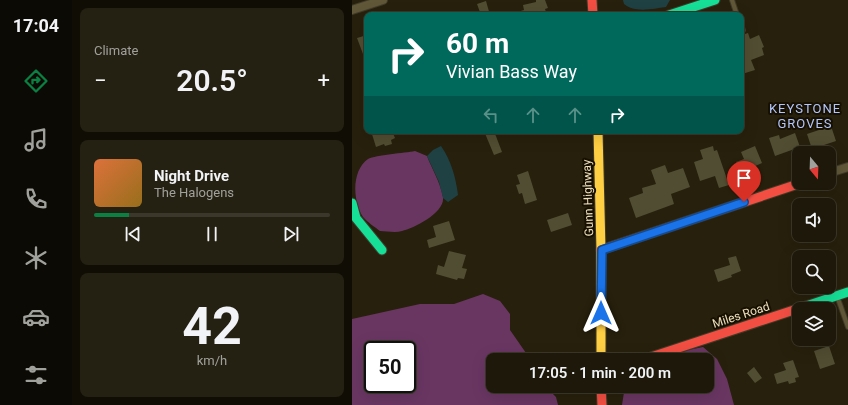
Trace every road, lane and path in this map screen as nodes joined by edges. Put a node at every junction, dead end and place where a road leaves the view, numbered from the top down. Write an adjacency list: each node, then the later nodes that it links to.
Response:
1 (383, 0): 5 (street)
2 (592, 0): 6 (street)
3 (715, 0): 7 (street)
4 (732, 0): 8 (lane)
5 (352, 10)
6 (594, 12)
7 (678, 12)
8 (736, 12)
9 (598, 134): 15 (street, Gunn Highway)
10 (848, 167): 11 (street)
11 (836, 171)
12 (792, 186): 15 (street)
13 (352, 203): 14 (street)
14 (382, 250)
15 (602, 250): 19 (street, Gunn Highway)
16 (848, 292): 17 (street, Miles Road)
17 (837, 296): 18 (lane); 20 (street, Miles Road)
18 (848, 327)
19 (601, 353)
20 (663, 353)
21 (601, 393): 22 (street)
22 (602, 405)

